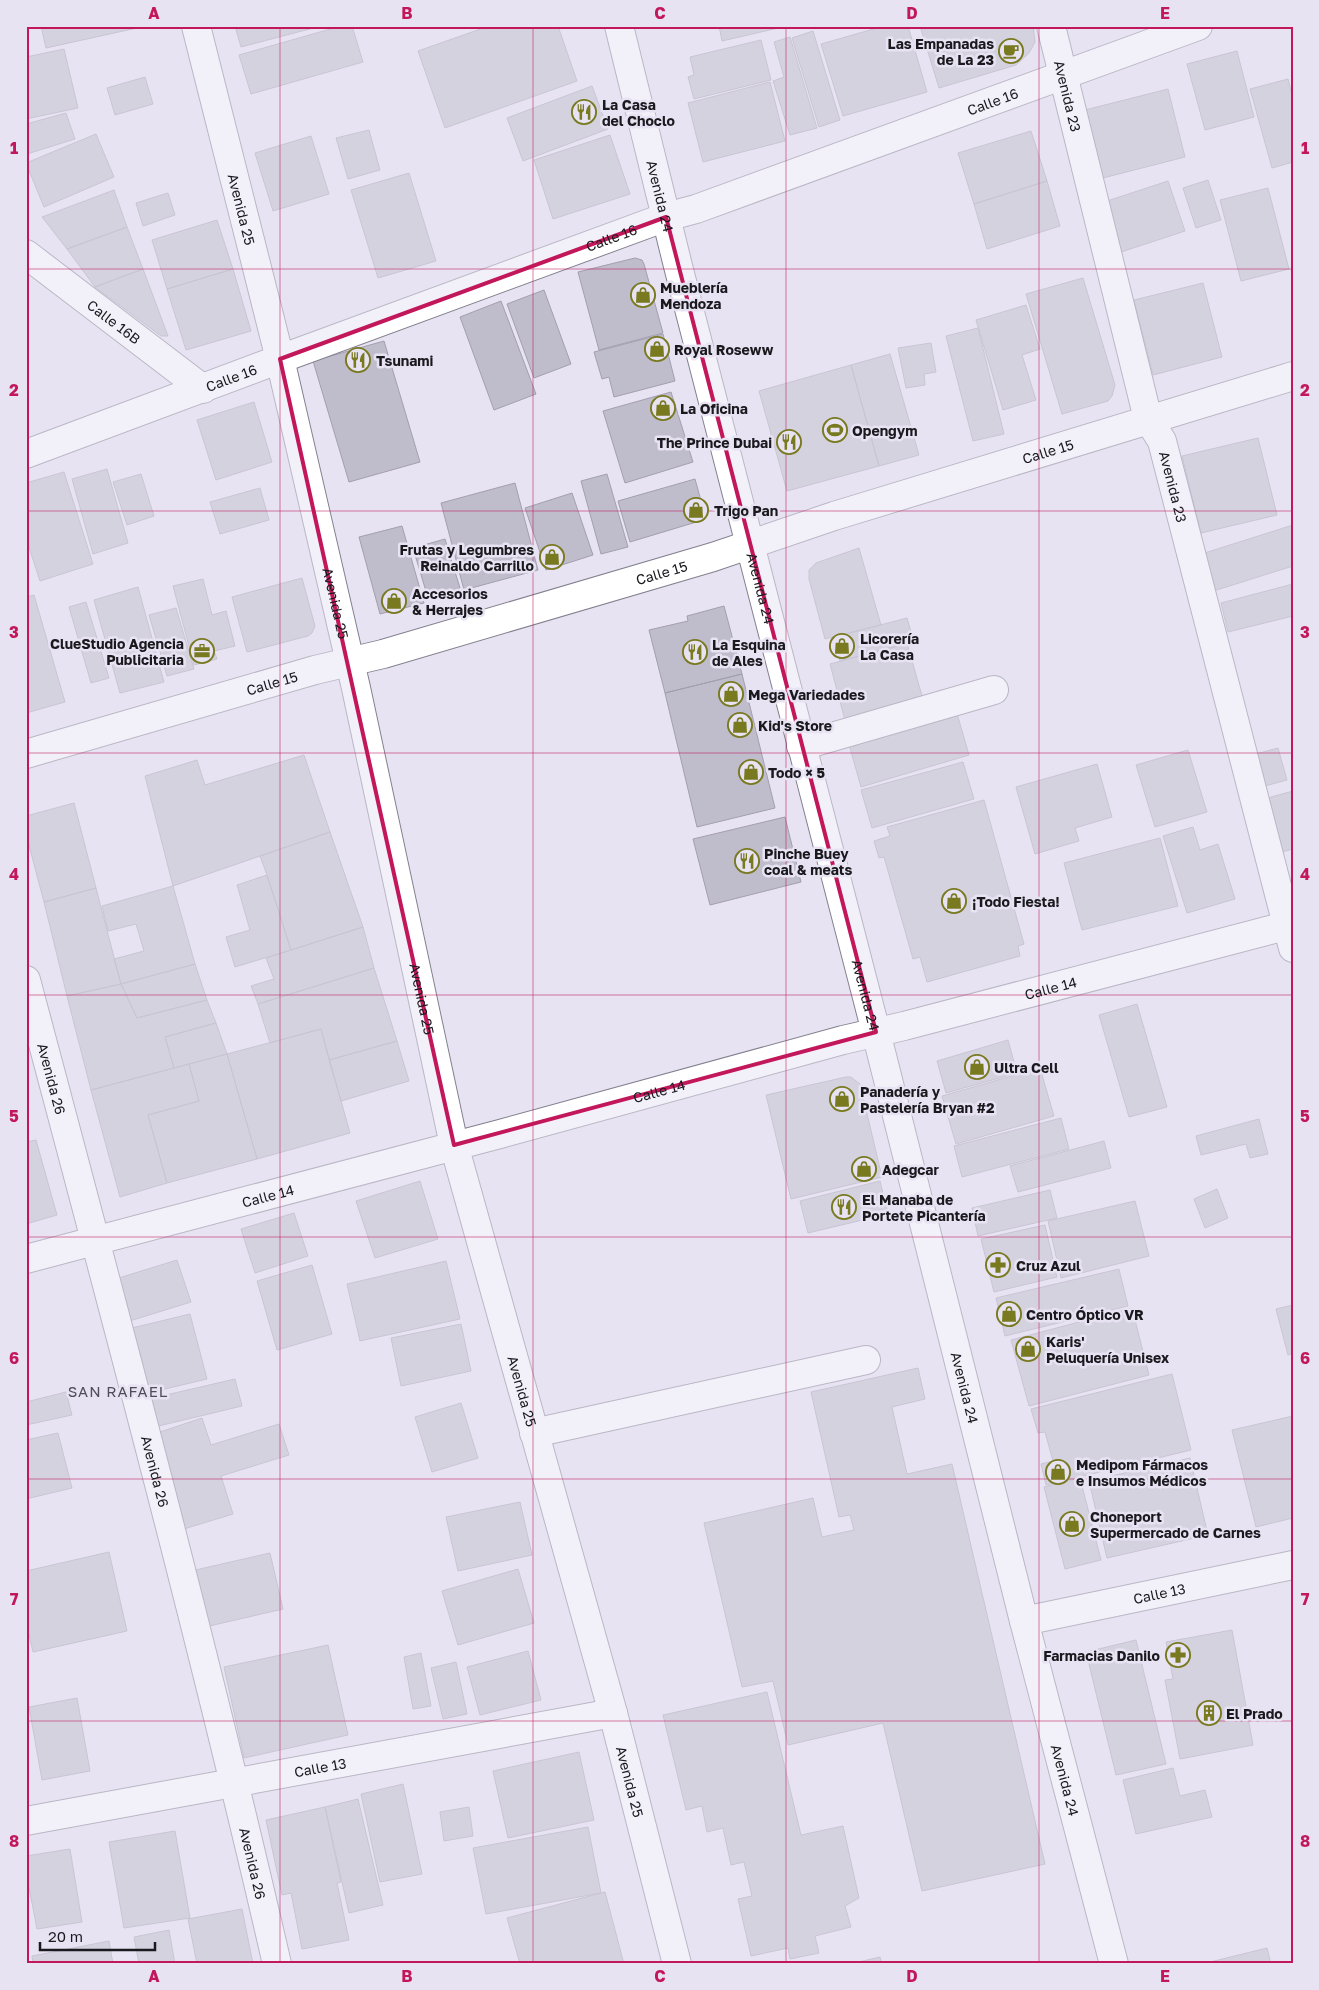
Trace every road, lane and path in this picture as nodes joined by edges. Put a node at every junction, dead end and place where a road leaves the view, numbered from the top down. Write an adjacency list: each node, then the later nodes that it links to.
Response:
1 (196, 26): 8 (street, Avenida 25)
2 (619, 26): 6 (street, Avenida 24)
3 (1051, 26): 5 (street, Avenida 23)
4 (1198, 26): 5 (street, Calle 16)
5 (1064, 75): 6 (street, Calle 16); 11 (street, Avenida 23)
6 (666, 217): 8 (street, Calle 16); 13 (street, Avenida 24)
7 (26, 254): 10 (street, Calle 16B)
8 (280, 359): 10 (street, Calle 16); 14 (street, Avenida 25)
9 (1293, 376): 11 (street, Calle 15)
10 (203, 389): 12 (street, Calle 16)
11 (1148, 419): 13 (street, Calle 15); 18 (street, Avenida 23)
12 (26, 454)
13 (750, 544): 14 (street, Calle 15); 16 (street, Avenida 24)
14 (349, 662): 17 (street, Calle 15); 21 (street, Avenida 25)
15 (994, 690): 16 (street)
16 (802, 746): 20 (street, Avenida 24)
17 (26, 754)
18 (1291, 932): 20 (street, Calle 14)
19 (26, 980): 22 (street, Avenida 26)
20 (876, 1032): 21 (street, Calle 14); 27 (street, Avenida 24)
21 (454, 1145): 22 (street, Calle 14); 25 (street, Avenida 25)
22 (95, 1240): 23 (street, Calle 14); 29 (street, Avenida 26)
23 (26, 1258)
24 (866, 1360): 25 (street)
25 (534, 1433): 28 (street, Avenida 25)
26 (1293, 1565): 27 (street, Calle 13)
27 (1024, 1621): 33 (street, Avenida 24)
28 (613, 1713): 29 (street, Calle 13); 32 (street, Avenida 25)
29 (235, 1783): 30 (street, Calle 13); 31 (street, Avenida 26)
30 (26, 1821)
31 (277, 1964)
32 (677, 1964)
33 (1114, 1964)

